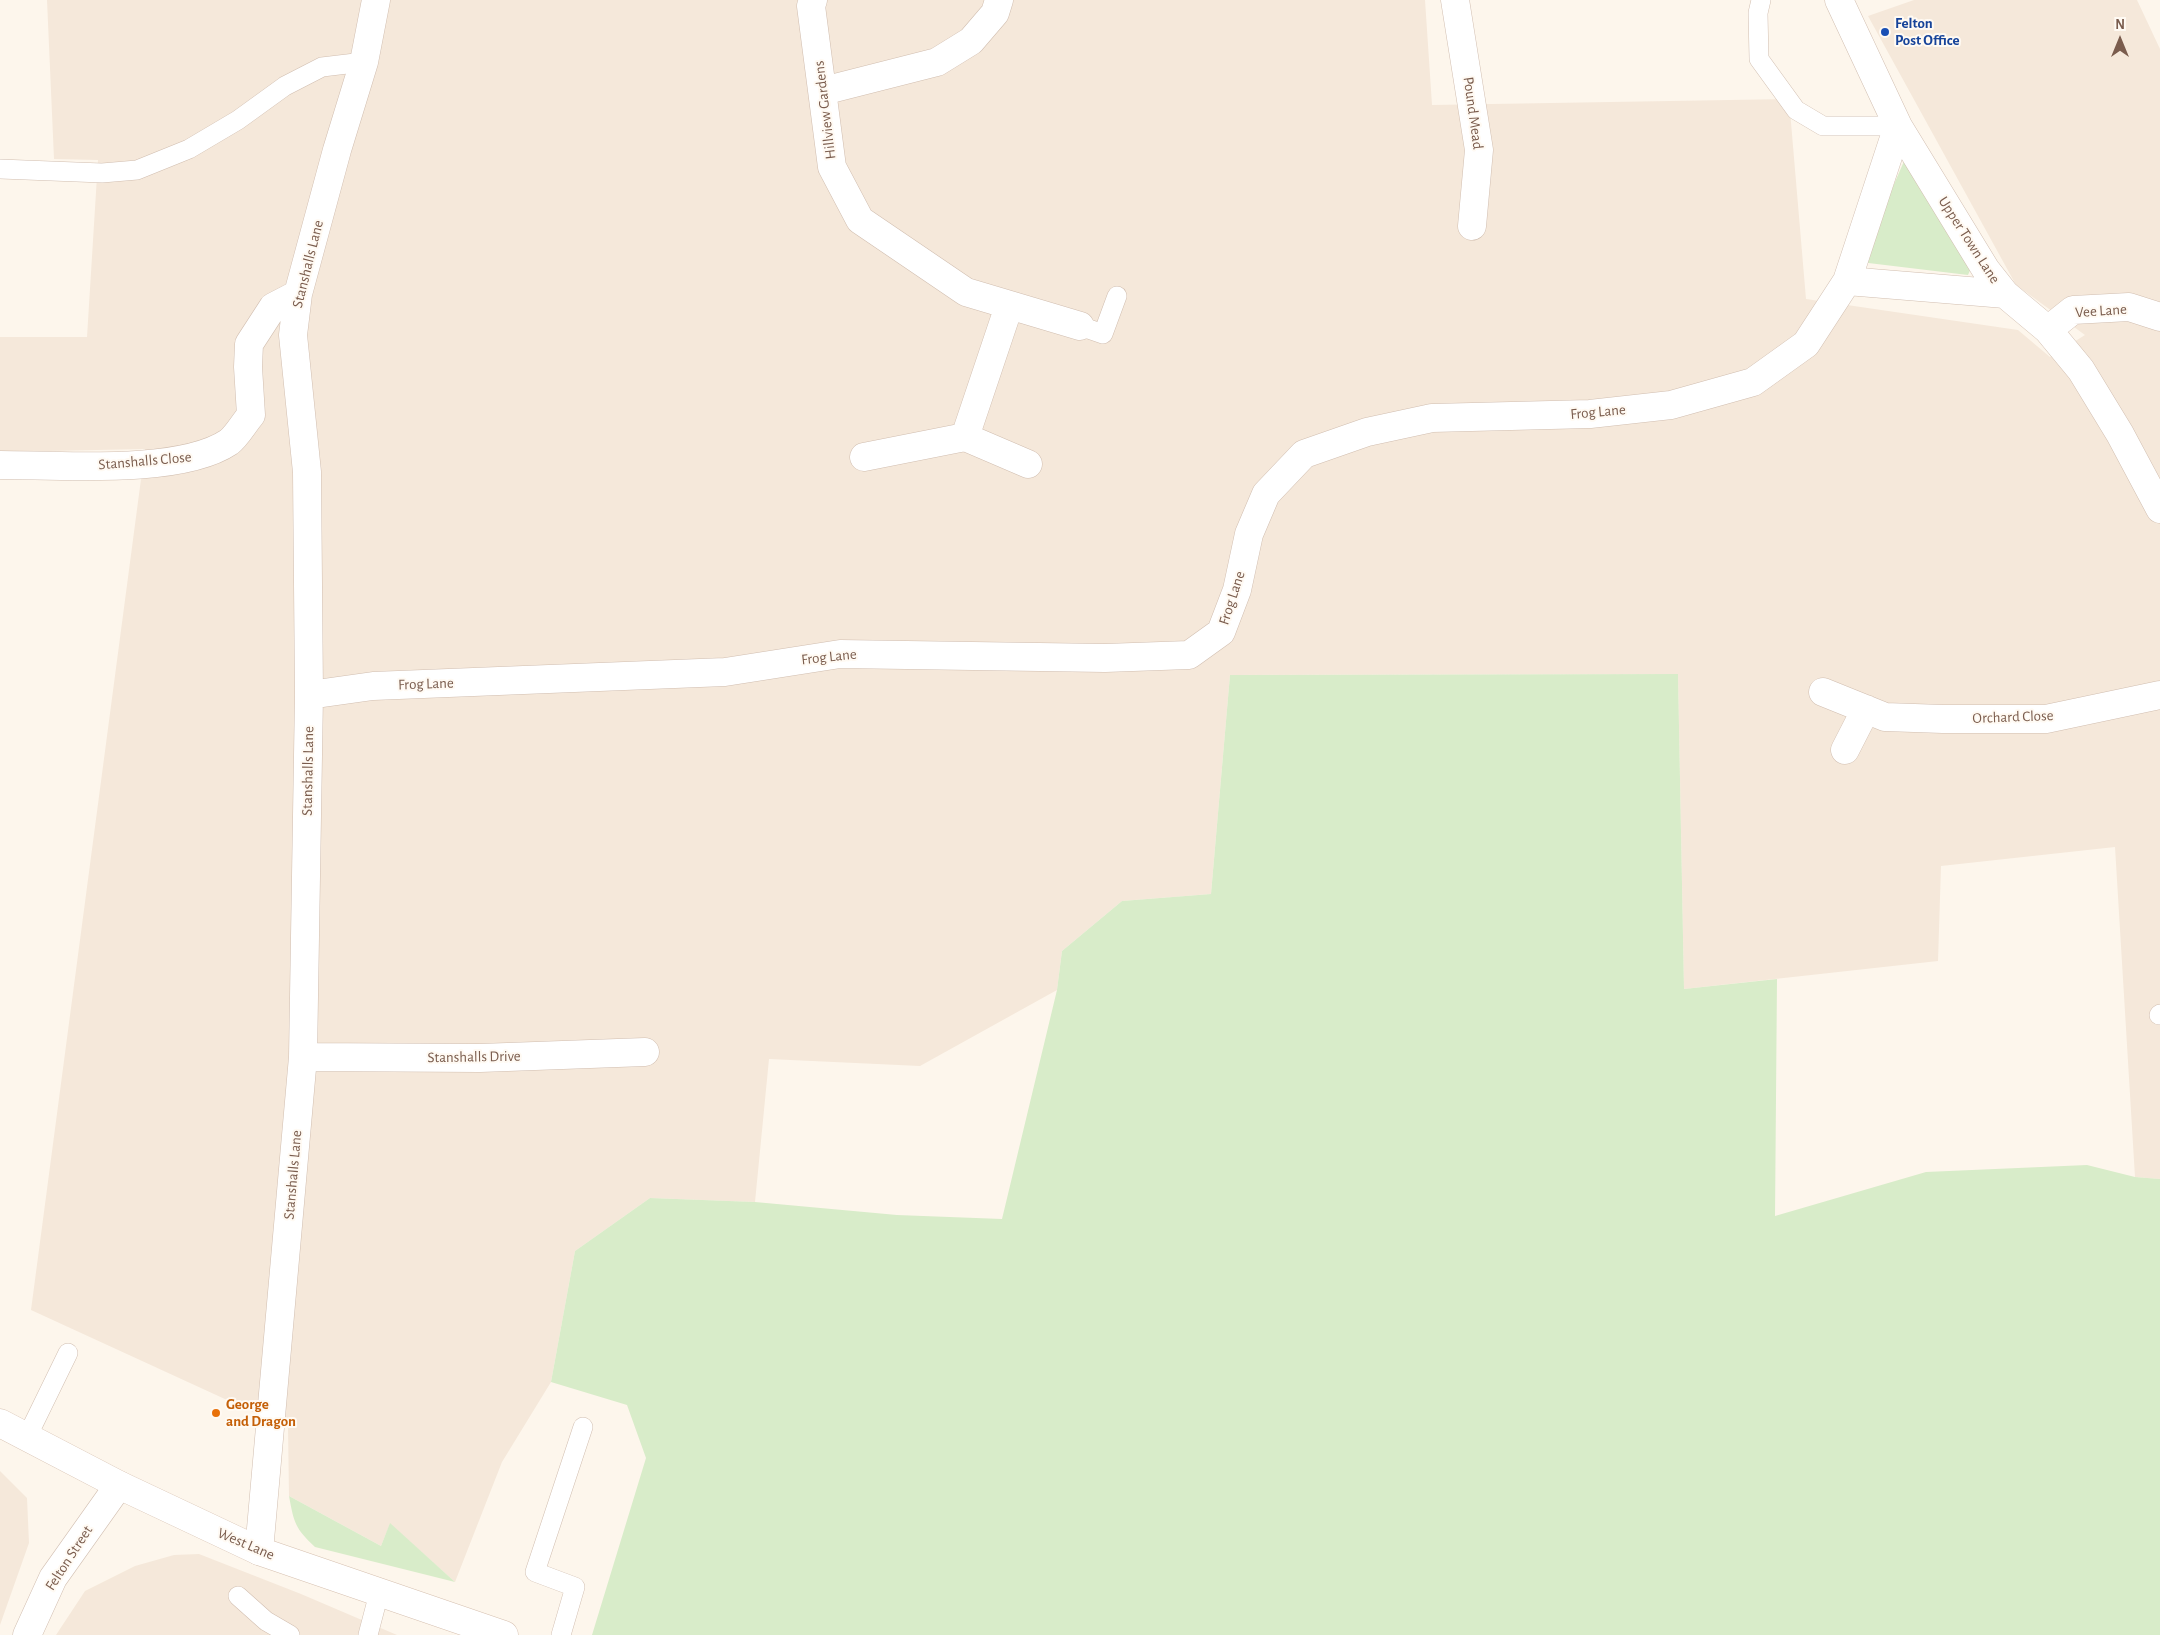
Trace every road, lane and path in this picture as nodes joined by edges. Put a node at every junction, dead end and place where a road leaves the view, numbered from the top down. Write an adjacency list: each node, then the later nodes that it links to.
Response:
1 (376, 0): 7 (street, Stanshalls Lane)
2 (813, 0): 8 (street, Hillview Gardens)
3 (999, 0): 8 (street)
4 (1455, 0): 11 (street, Pound Mead)
5 (1761, 0): 9 (lane)
6 (1839, 0): 9 (street, Upper Town Lane)
7 (364, 62): 10 (lane); 13 (street, Stanshalls Lane)
8 (824, 91): 16 (street, Hillview Gardens)
9 (1898, 126): 12 (street, Frog Lane); 14 (street, Upper Town Lane)
10 (0, 169)
11 (1472, 226)
12 (1847, 281): 14 (street); 26 (street, Frog Lane)
13 (298, 294): 23 (street, Stanshalls Close); 26 (street, Stanshalls Lane)
14 (2005, 294): 19 (street, Upper Town Lane)
15 (1117, 296): 18 (lane)
16 (1009, 306): 18 (street, Hillview Gardens); 20 (street)
17 (2160, 317): 19 (street, Vee Lane)
18 (1080, 326)
19 (2048, 330): 24 (street, Upper Town Lane)
20 (965, 437): 21 (street); 22 (street)
21 (864, 457)
22 (1028, 464)
23 (0, 465)
24 (2160, 509)
25 (1823, 692): 28 (street, Orchard Close)
26 (309, 695): 31 (street, Stanshalls Lane)
27 (2160, 695): 28 (street, Orchard Close)
28 (1866, 709): 29 (street)
29 (1845, 750)
30 (645, 1052): 31 (street, Stanshalls Drive)
31 (303, 1056): 37 (street, Stanshalls Lane)
32 (68, 1353): 35 (lane)
33 (0, 1424): 35 (street, West Lane)
34 (583, 1427): 45 (lane)
35 (27, 1437): 36 (street, West Lane)
36 (119, 1485): 37 (street, West Lane); 41 (street, Felton Street)
37 (259, 1551): 38 (street, West Lane)
38 (379, 1593): 40 (street, West Lane); 43 (lane)
39 (238, 1596): 42 (lane)
40 (458, 1628): 44 (street, West Lane)
41 (27, 1635)
42 (290, 1635)
43 (368, 1635)
44 (504, 1635)
45 (561, 1635)

